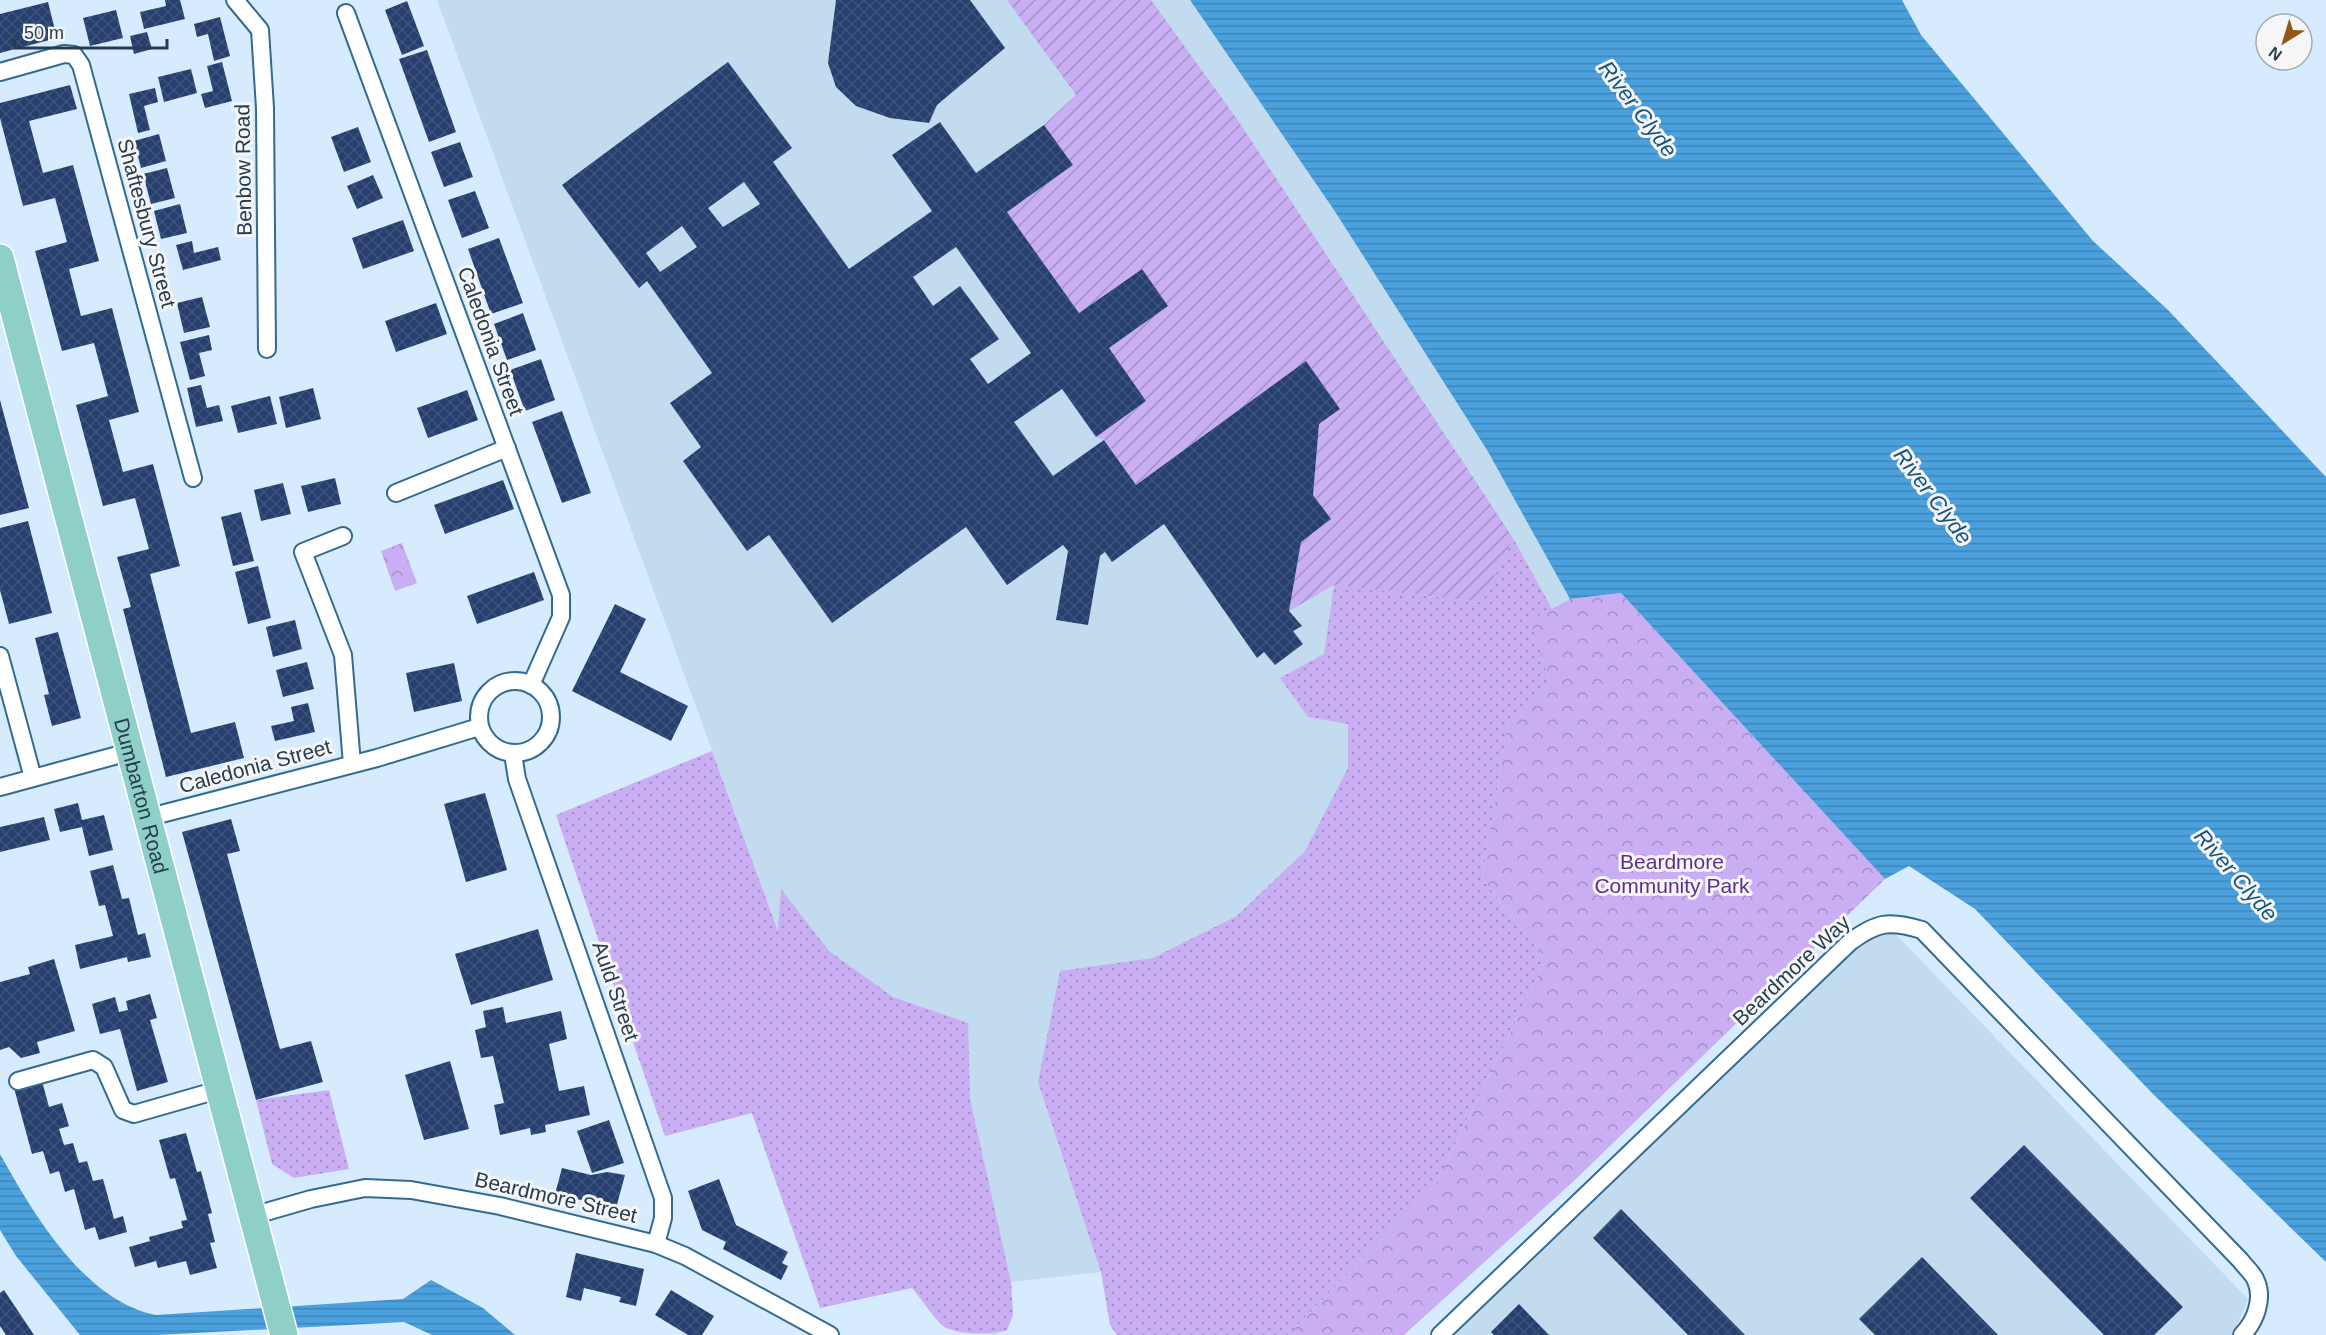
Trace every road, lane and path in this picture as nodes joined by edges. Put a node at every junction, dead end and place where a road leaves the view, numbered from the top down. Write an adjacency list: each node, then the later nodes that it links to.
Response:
1 (235, 0): 5 (street, Benbow Road)
2 (346, 12): 6 (street, Caledonia Street)
3 (0, 72): 7 (street, Shaftesbury Street)
4 (0, 258): 13 (main road, Dumbarton Road)
5 (267, 349)
6 (507, 448): 8 (street); 11 (street, Caledonia Street)
7 (194, 478)
8 (396, 493)
9 (343, 536): 15 (street)
10 (0, 656): 16 (street)
11 (531, 685): 12 (street); 14 (street)
12 (480, 727): 14 (street); 15 (street, Caledonia Street)
13 (129, 752): 16 (street); 18 (main road, Dumbarton Road)
14 (513, 754): 22 (street, Auld Street)
15 (352, 764): 18 (street, Caledonia Street)
16 (33, 778): 17 (street)
17 (0, 787)
18 (146, 818): 20 (main road, Dumbarton Road)
19 (18, 1081): 20 (street)
20 (218, 1090): 21 (main road, Dumbarton Road)
21 (252, 1216): 22 (street, Beardmore Street); 23 (main road, Dumbarton Road)
22 (656, 1244): 24 (street, Beardmore Street)
23 (284, 1335)
24 (830, 1335)
25 (1440, 1335): 26 (street, Beardmore Way)
26 (2242, 1335)

